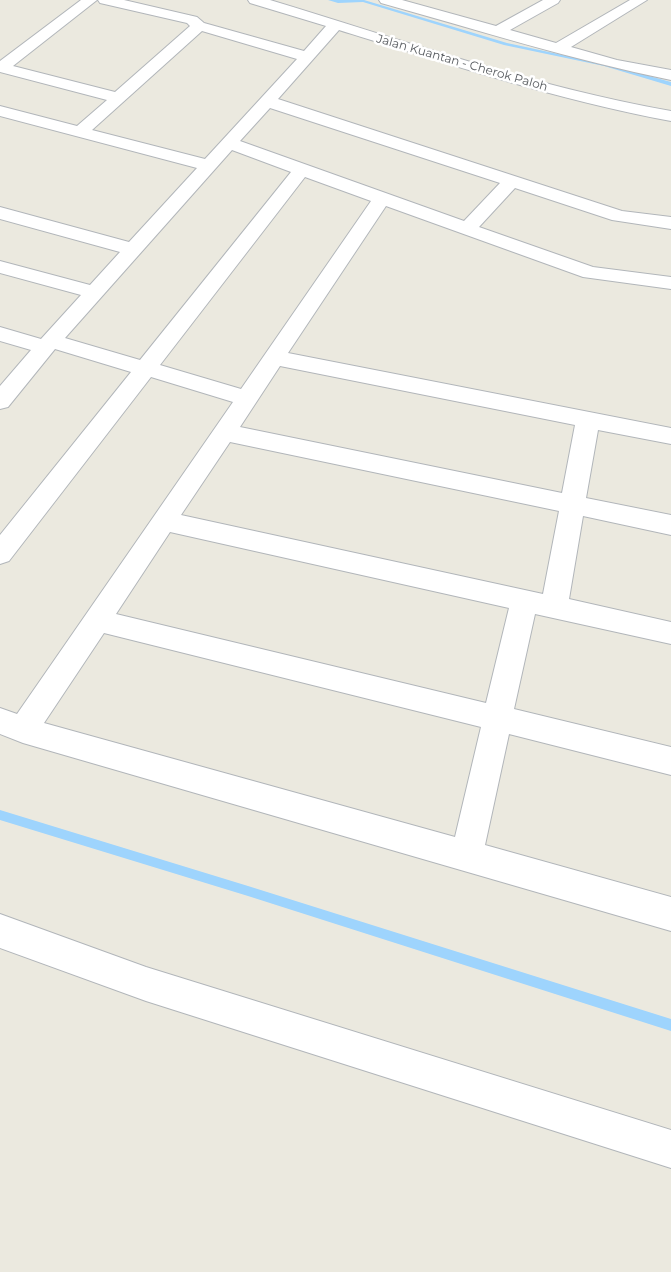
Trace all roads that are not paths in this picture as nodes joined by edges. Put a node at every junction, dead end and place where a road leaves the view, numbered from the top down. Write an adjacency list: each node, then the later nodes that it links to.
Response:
1 (106, 0): 8 (street)
2 (255, 0): 9 (street, Jalan Kuantan - Cherok Paloh)
3 (386, 0): 10 (street)
4 (553, 0): 10 (street)
5 (640, 0): 11 (street)
6 (66, 2): 7 (street)
7 (87, 3): 13 (street)
8 (196, 23): 12 (street); 15 (street)
9 (335, 26): 12 (street); 18 (street, Jalan Kuantan - Cherok Paloh)
10 (496, 32): 11 (street)
11 (558, 48): 14 (street)
12 (306, 57): 16 (street)
13 (1, 67): 15 (street)
14 (671, 75)
15 (119, 98): 19 (street)
16 (266, 100): 20 (street); 23 (street)
17 (0, 111): 19 (street)
18 (671, 116)
19 (80, 132): 21 (street)
20 (228, 142): 21 (street); 22 (street)
21 (208, 166): 28 (street)
22 (302, 169): 24 (street); 35 (street)
23 (512, 181): 26 (street); 27 (street)
24 (382, 198): 27 (street); 34 (street)
25 (0, 213): 28 (street)
26 (671, 223)
27 (467, 229): 30 (street)
28 (132, 249): 31 (street)
29 (0, 267): 31 (street)
30 (671, 283)
31 (94, 292): 33 (street)
32 (0, 334): 33 (street)
33 (48, 344): 35 (street); 37 (street)
34 (274, 358): 36 (street); 38 (street)
35 (146, 368): 36 (street); 44 (street)
36 (247, 398): 39 (street)
37 (0, 400)
38 (588, 419): 40 (street); 41 (street)
39 (223, 432): 41 (street); 42 (street)
40 (671, 436)
41 (573, 504): 43 (street); 46 (street)
42 (163, 521): 45 (street); 47 (street)
43 (671, 525)
44 (0, 554)
45 (524, 601): 46 (street); 49 (street)
46 (554, 607): 48 (street)
47 (96, 620): 49 (street); 50 (street)
48 (671, 633)
49 (498, 718): 51 (street); 52 (street)
50 (11, 726): 52 (street)
51 (671, 761)
52 (466, 857): 53 (street)
53 (671, 914)
54 (0, 931): 55 (street)
55 (671, 1150)

